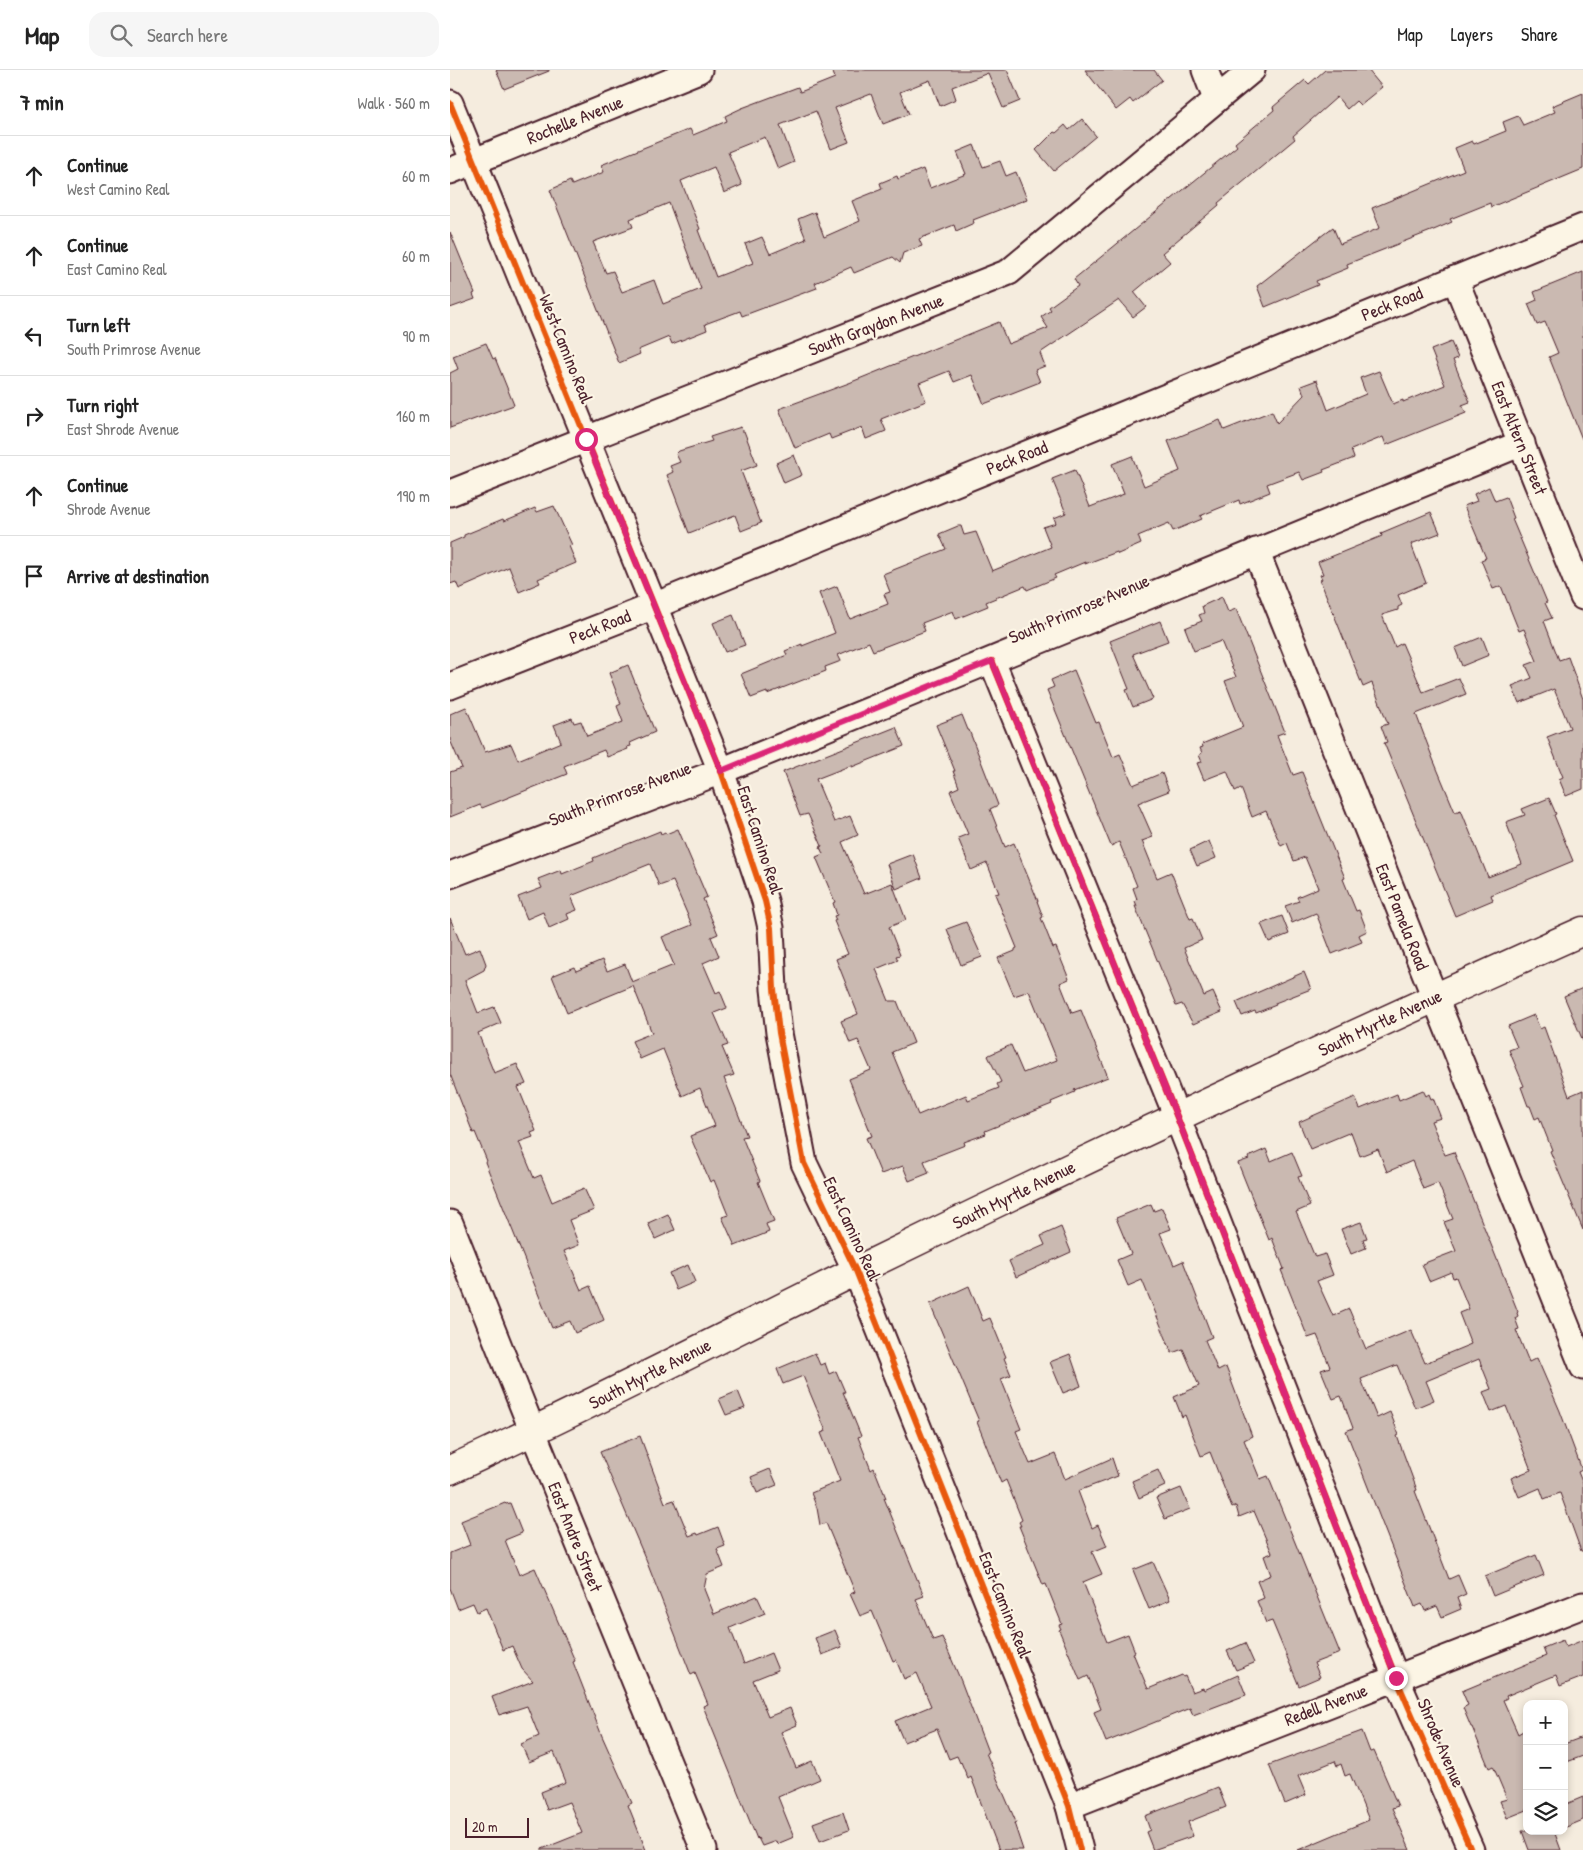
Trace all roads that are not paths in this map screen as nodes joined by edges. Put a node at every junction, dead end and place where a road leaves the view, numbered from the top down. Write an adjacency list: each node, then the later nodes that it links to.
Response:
1 (699, 70): 6 (street, Rochelle Avenue)
2 (1205, 70): 4 (street)
3 (1252, 70): 4 (street, South Graydon Avenue)
4 (1216, 99): 10 (street, South Graydon Avenue)
5 (450, 103): 6 (street, West Camino Real)
6 (473, 162): 7 (street, Rochelle Avenue); 10 (street, West Camino Real)
7 (450, 171)
8 (1583, 227): 9 (street, Peck Road)
9 (1455, 278): 11 (street, East Altern Street); 15 (street, Peck Road)
10 (586, 439): 12 (street, South Graydon Avenue); 15 (street, West Camino Real)
11 (1522, 443): 13 (street, South Primrose Avenue); 14 (street, East Altern Street)
12 (450, 493)
13 (1256, 551): 16 (street, South Primrose Avenue); 21 (street, East Pamela Road)
14 (1583, 597)
15 (654, 606): 17 (street, Peck Road); 18 (street, East Camino Real)
16 (992, 661): 18 (street, South Primrose Avenue); 22 (street, Shrode Avenue)
17 (450, 686)
18 (721, 771): 19 (street, South Primrose Avenue); 24 (street, East Camino Real)
19 (450, 875)
20 (1583, 932): 21 (main road, South Myrtle Avenue)
21 (1434, 998): 22 (main road, South Myrtle Avenue); 25 (street, East Pamela Road)
22 (1177, 1117): 24 (main road, South Myrtle Avenue); 29 (street, Shrode Avenue)
23 (450, 1223): 26 (street, East Andre Street)
24 (856, 1271): 26 (main road, South Myrtle Avenue); 30 (street, East Camino Real)
25 (1583, 1367)
26 (532, 1432): 27 (main road, South Myrtle Avenue); 31 (street, East Andre Street)
27 (450, 1470)
28 (1583, 1605): 29 (street, Redell Avenue)
29 (1396, 1678): 30 (street, Redell Avenue); 33 (street, Shrode Avenue)
30 (1069, 1806): 32 (street, East Camino Real)
31 (704, 1850)
32 (1080, 1850)
33 (1471, 1850)

